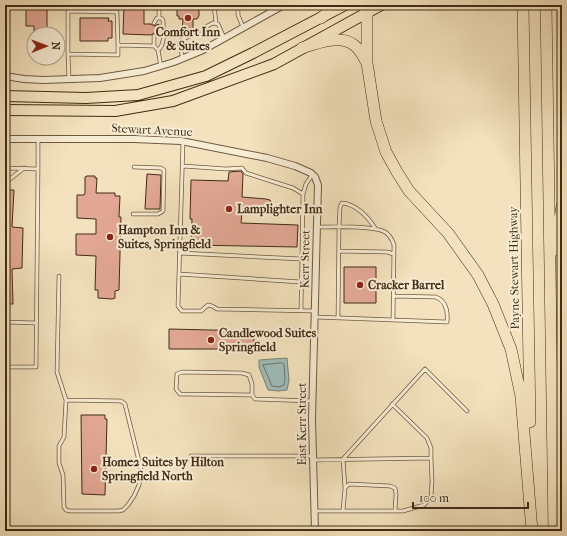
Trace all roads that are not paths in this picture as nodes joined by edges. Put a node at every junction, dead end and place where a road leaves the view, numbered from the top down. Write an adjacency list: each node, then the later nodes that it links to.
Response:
1 (68, 5): 13 (lane)
2 (159, 5): 14 (lane)
3 (214, 5): 17 (lane)
4 (238, 5): 18 (lane)
5 (284, 5): 11 (street)
6 (337, 5): 15 (highway)
7 (345, 5): 15 (main road)
8 (381, 5): 12 (main road)
9 (523, 5): 79 (highway, Payne Stewart Highway)
10 (546, 5): 63 (highway)
11 (276, 8): 18 (street)
12 (365, 9): 23 (main road); 27 (highway)
13 (68, 11): 21 (lane); 25 (lane)
14 (159, 18): 16 (lane); 24 (lane)
15 (321, 18): 31 (main road)
16 (154, 23)
17 (216, 23): 20 (lane); 26 (lane)
18 (244, 28): 20 (street)
19 (154, 36): 22 (lane)
20 (225, 39): 26 (street)
21 (118, 45): 22 (lane); 25 (lane)
22 (154, 46): 24 (lane)
23 (302, 48): 27 (highway); 32 (main road)
24 (158, 50): 28 (lane)
25 (68, 54): 30 (lane)
26 (183, 59): 28 (street)
27 (367, 63): 79 (highway)
28 (161, 66): 30 (street)
29 (5, 76): 30 (street)
30 (68, 79)
31 (5, 96)
32 (5, 110)
33 (5, 139): 34 (street, Stewart Avenue)
34 (38, 139): 35 (street, Stewart Avenue); 40 (lane)
35 (184, 141): 36 (lane); 41 (street, Stewart Avenue)
36 (183, 166): 43 (lane); 50 (lane)
37 (134, 167): 45 (lane)
38 (5, 168): 39 (lane)
39 (24, 168): 40 (lane); 42 (lane)
40 (38, 169): 62 (lane)
41 (314, 176): 43 (lane); 46 (street, Kerr Street)
42 (10, 179)
43 (303, 194): 52 (lane)
44 (562, 206): 63 (highway)
45 (134, 214)
46 (317, 227): 47 (lane); 58 (street, Kerr Street)
47 (339, 227): 48 (lane); 48 (lane); 49 (lane)
48 (375, 228): 51 (lane)
49 (339, 251): 51 (lane); 59 (lane)
50 (180, 253): 52 (lane); 53 (lane)
51 (394, 254): 56 (lane)
52 (302, 259): 55 (lane)
53 (179, 274): 55 (lane); 57 (lane)
54 (59, 276): 66 (lane)
55 (301, 282): 57 (lane)
56 (393, 296): 60 (lane); 60 (lane)
57 (301, 310): 58 (lane)
58 (315, 314): 59 (lane); 67 (street, East Kerr Street)
59 (338, 318): 60 (lane)
60 (393, 320)
61 (5, 322): 62 (lane)
62 (36, 323): 64 (lane)
63 (552, 350): 80 (highway)
64 (5, 367)
65 (252, 395): 65 (lane); 67 (lane)
66 (66, 400): 66 (lane)
67 (312, 401): 71 (street, East Kerr Street)
68 (392, 404): 69 (lane); 72 (lane); 73 (lane)
69 (467, 410)
70 (191, 456): 71 (lane)
71 (313, 458): 73 (lane); 75 (street, East Kerr Street)
72 (431, 458): 73 (lane); 77 (lane)
73 (343, 459): 74 (lane)
74 (345, 488): 76 (lane); 77 (lane)
75 (314, 511): 76 (lane); 78 (street, East Kerr Street)
76 (343, 511): 77 (lane)
77 (395, 511)
78 (315, 531)
79 (532, 531)
80 (554, 531)

